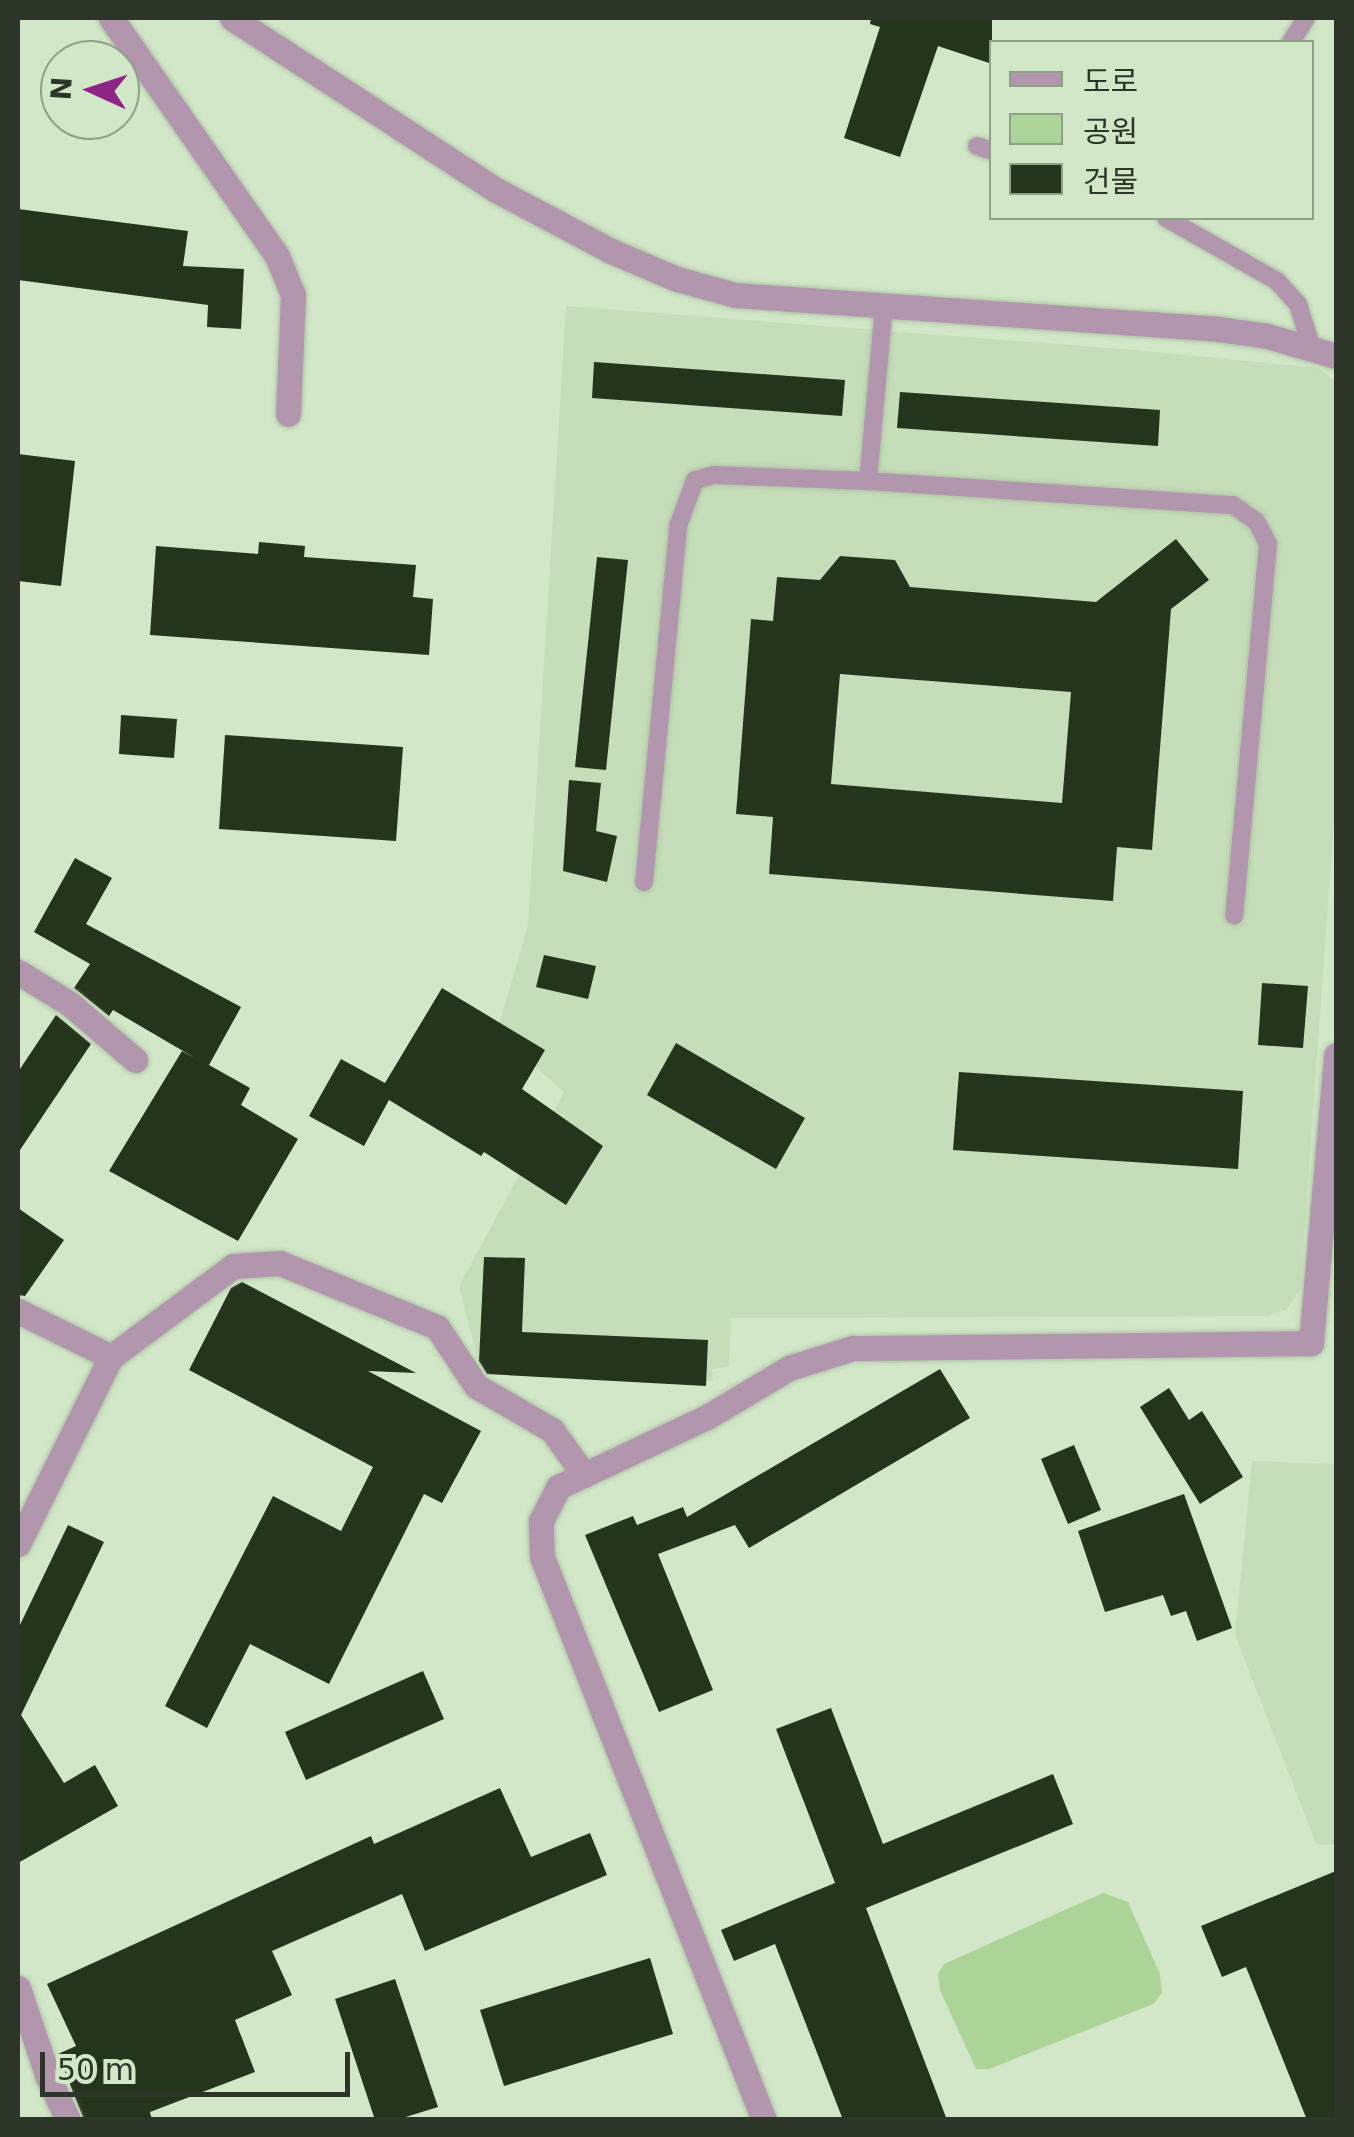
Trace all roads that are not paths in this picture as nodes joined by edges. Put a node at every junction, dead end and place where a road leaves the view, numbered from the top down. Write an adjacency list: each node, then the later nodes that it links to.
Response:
1 (111, 18): 9 (street)
2 (232, 18): 6 (street)
3 (1306, 18): 4 (lane)
4 (1292, 40)
5 (1198, 225): 7 (lane)
6 (884, 306): 7 (street); 10 (lane)
7 (1311, 346): 8 (street)
8 (1336, 356)
9 (288, 414)
10 (868, 481): 11 (lane); 12 (lane)
11 (644, 882)
12 (1234, 915)
13 (18, 972): 15 (street)
14 (1336, 1055): 18 (street)
15 (135, 1060)
16 (18, 1311): 17 (street)
17 (110, 1357): 18 (street); 19 (street)
18 (584, 1475): 22 (street)
19 (18, 1544)
20 (18, 1988): 21 (street)
21 (68, 2120)
22 (764, 2120)

